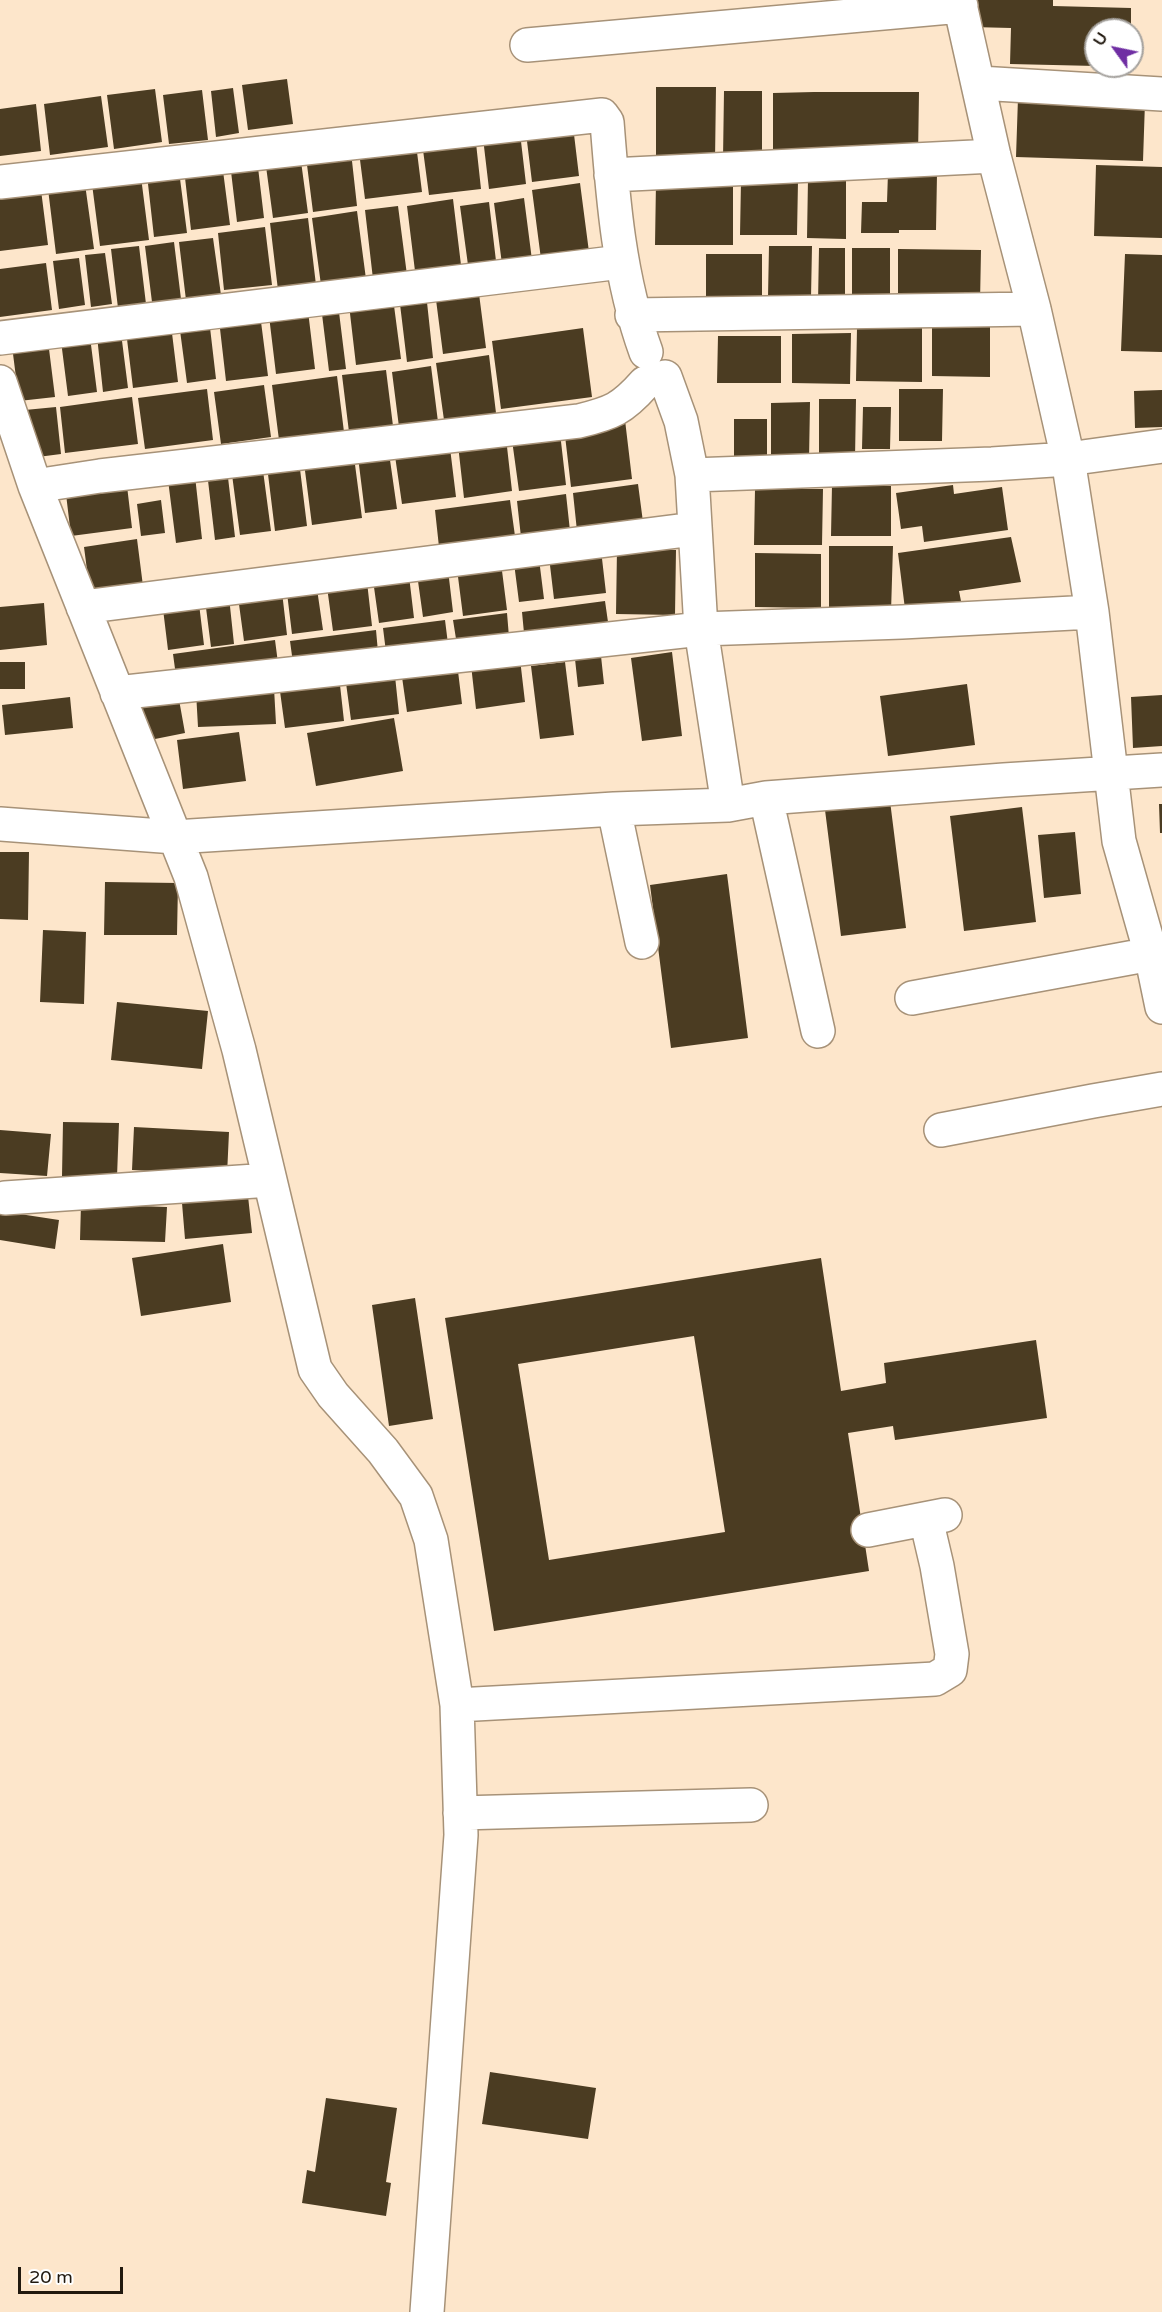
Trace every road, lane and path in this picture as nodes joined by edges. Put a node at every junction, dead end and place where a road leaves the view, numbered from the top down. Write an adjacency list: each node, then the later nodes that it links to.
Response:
1 (960, 3): 2 (street); 3 (street)
2 (526, 45)
3 (979, 83): 4 (street); 5 (street)
4 (1162, 94)
5 (994, 156): 6 (street); 9 (street)
6 (611, 175): 7 (street); 8 (street)
7 (0, 182)
8 (621, 262): 10 (street); 11 (street)
9 (1034, 309): 10 (street); 15 (street)
10 (632, 315): 12 (street)
11 (0, 338)
12 (652, 370): 16 (street); 17 (street)
13 (0, 382): 17 (street)
14 (1162, 446): 15 (street)
15 (1068, 459): 16 (street); 20 (street)
16 (692, 475): 18 (street)
17 (35, 486): 19 (street)
18 (694, 529): 19 (street); 21 (street)
19 (83, 607): 22 (street)
20 (1092, 612): 21 (street); 24 (street)
21 (701, 629): 22 (street); 26 (street)
22 (117, 693): 29 (street)
23 (1162, 770): 24 (street)
24 (1113, 774): 25 (street); 31 (street)
25 (766, 798): 26 (street); 34 (street)
26 (728, 805): 27 (street)
27 (614, 809): 29 (street); 30 (street)
28 (0, 824): 29 (street)
29 (176, 837): 37 (street)
30 (642, 942)
31 (1151, 954): 32 (street); 33 (street)
32 (912, 998)
33 (1162, 1007)
34 (818, 1031)
35 (1162, 1089): 36 (street)
36 (941, 1131)
37 (270, 1180): 38 (street); 40 (street)
38 (5, 1198)
39 (868, 1530): 40 (street)
40 (457, 1705): 42 (street)
41 (751, 1805): 42 (street)
42 (460, 1813): 43 (street)
43 (427, 2312)

